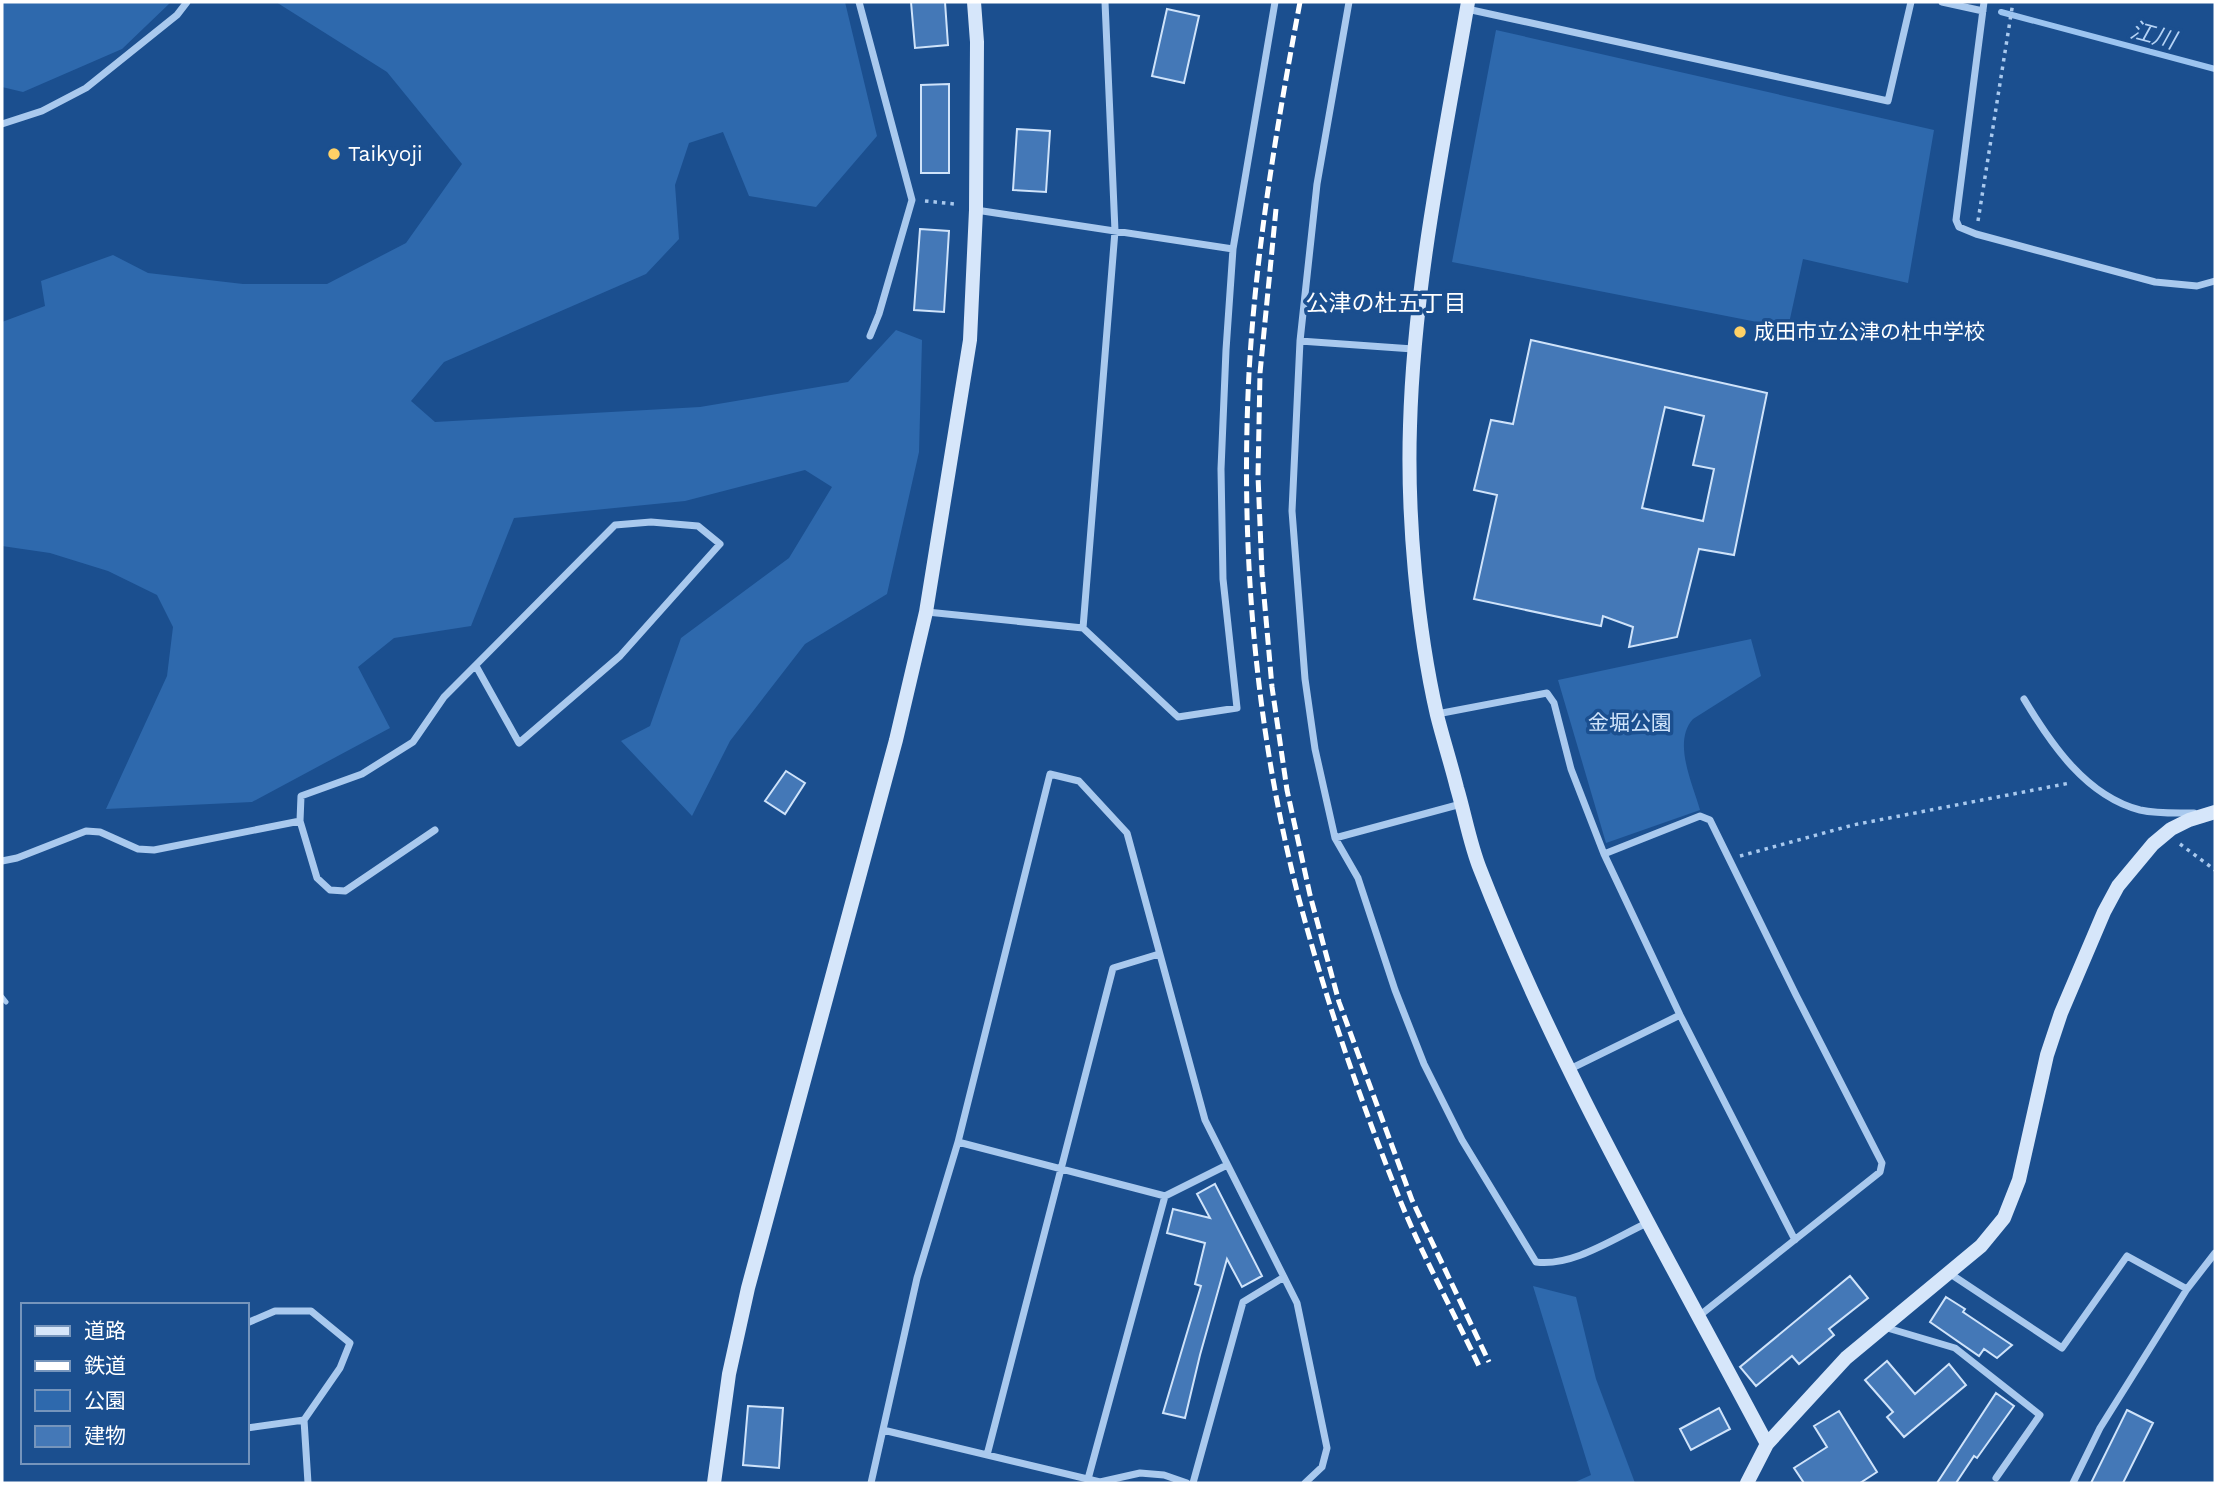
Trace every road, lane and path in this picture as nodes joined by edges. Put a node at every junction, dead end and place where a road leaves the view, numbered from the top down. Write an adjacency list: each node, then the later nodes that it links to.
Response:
1 (187, 2): 13 (street)
2 (859, 2): 14 (street)
3 (974, 2): 16 (street)
4 (1105, 2): 17 (street)
5 (1275, 2): 19 (street)
6 (1349, 2): 22 (street)
7 (1911, 2): 11 (street)
8 (1942, 2): 12 (street)
9 (1984, 2): 12 (street)
10 (2014, 2): 18 (path)
11 (1468, 5): 23 (street)
12 (1983, 11): 18 (street)
13 (2, 124)
14 (912, 200): 15 (path); 21 (street)
15 (955, 204)
16 (976, 210): 17 (street); 24 (street)
17 (1115, 231): 19 (street); 25 (street)
18 (1976, 234): 20 (street)
19 (1233, 249): 25 (street)
20 (2215, 281)
21 (870, 336)
22 (1300, 341): 23 (street); 35 (street)
23 (1413, 349): 28 (street)
24 (926, 612): 25 (street); 64 (street)
25 (1083, 628)
26 (476, 666): 26 (street); 32 (street)
27 (2024, 699): 29 (street)
28 (1437, 714): 30 (street); 36 (street)
29 (2086, 780): 31 (street); 37 (path)
30 (1461, 804): 35 (street); 42 (street)
31 (2212, 813): 34 (street)
32 (300, 821): 33 (street); 38 (street)
33 (435, 830)
34 (2166, 833): 39 (path); 50 (street)
35 (1335, 838): 47 (street)
36 (1604, 854): 37 (street); 41 (street)
37 (1729, 859): 48 (street)
38 (2, 861)
39 (2215, 870)
40 (1159, 954): 43 (street); 44 (street); 45 (street)
41 (1680, 1014): 42 (street); 48 (street)
42 (1570, 1069): 47 (street)
43 (958, 1142): 45 (street); 58 (street)
44 (1227, 1165): 46 (street); 51 (street)
45 (1061, 1168): 46 (street); 60 (street)
46 (1165, 1196): 62 (street)
47 (1649, 1222): 53 (street)
48 (1795, 1240): 53 (street)
49 (2215, 1253): 52 (street)
50 (1949, 1273): 52 (street); 55 (street)
51 (1284, 1277): 67 (street); 68 (street)
52 (2188, 1289): 70 (street)
53 (1699, 1316): 59 (street)
54 (248, 1323): 56 (street)
55 (1883, 1326): 59 (street); 61 (street)
56 (304, 1420): 57 (street); 63 (street)
57 (248, 1428)
58 (883, 1430): 60 (street); 65 (street)
59 (1767, 1444): 69 (street)
60 (987, 1455): 62 (street)
61 (1996, 1478)
62 (1088, 1479): 66 (street)
63 (308, 1483)
64 (714, 1483)
65 (871, 1483)
66 (1187, 1483)
67 (1193, 1483)
68 (1305, 1483)
69 (1747, 1483)
70 (2073, 1483)

